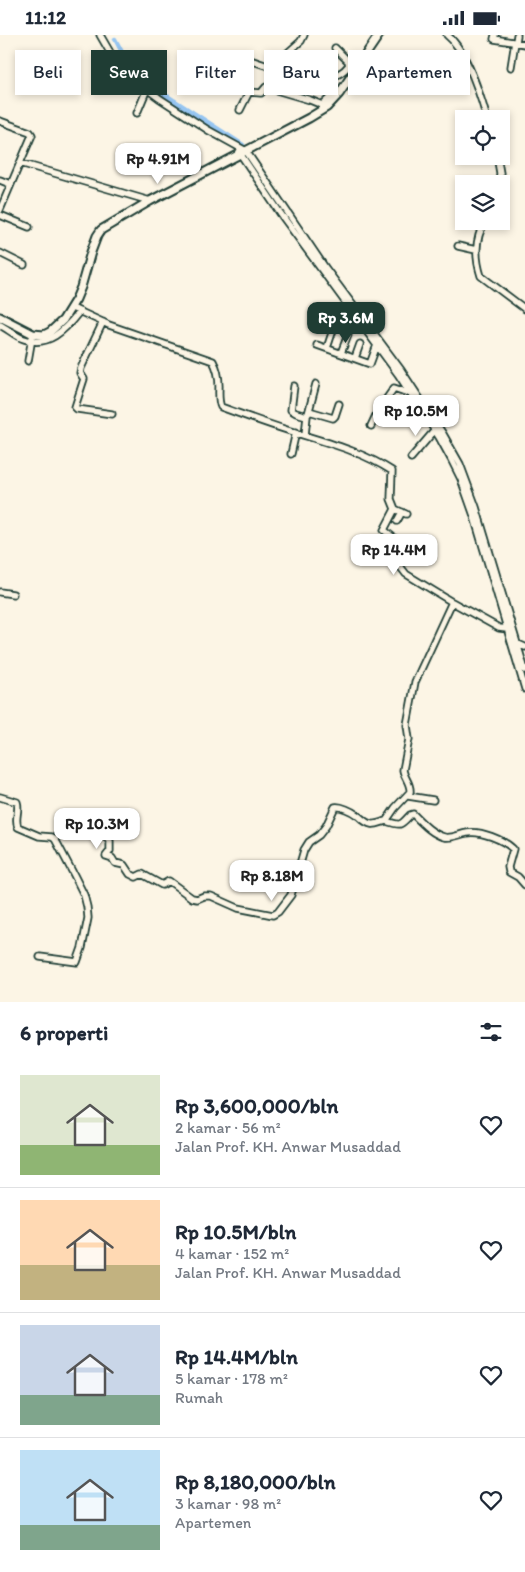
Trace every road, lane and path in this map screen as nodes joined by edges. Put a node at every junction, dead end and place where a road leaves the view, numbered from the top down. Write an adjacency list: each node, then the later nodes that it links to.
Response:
1 (100, 35): 10 (street)
2 (304, 35): 11 (street)
3 (379, 35): 12 (main road)
4 (447, 35): 13 (street)
5 (495, 35): 7 (street)
6 (517, 35): 7 (street)
7 (516, 42): 8 (street); 14 (street)
8 (525, 44)
9 (335, 48): 15 (street)
10 (109, 50)
11 (291, 50)
12 (369, 50)
13 (458, 50)
14 (511, 67)
15 (343, 71): 17 (street); 18 (street)
16 (470, 71): 25 (street)
17 (338, 74)
18 (348, 75)
19 (348, 82): 23 (main road)
20 (144, 95): 26 (street)
21 (155, 95): 28 (street)
22 (333, 95): 23 (street)
23 (324, 106): 24 (street); 28 (main road)
24 (240, 110)
25 (484, 110)
26 (137, 113)
27 (0, 121): 29 (street)
28 (245, 156): 32 (main road); 51 (street); 60 (street)
29 (20, 163): 31 (street); 32 (street)
30 (0, 179): 31 (street)
31 (10, 184): 33 (street)
32 (150, 201): 42 (main road)
33 (0, 210)
34 (0, 215): 35 (street)
35 (29, 227)
36 (482, 230): 38 (street)
37 (458, 246): 38 (street)
38 (476, 250): 41 (street)
39 (0, 253): 40 (street)
40 (24, 265)
41 (525, 309)
42 (76, 310): 44 (street); 48 (main road)
43 (0, 317): 48 (main road)
44 (103, 323): 62 (street); 65 (street)
45 (0, 325): 48 (street)
46 (333, 330): 52 (street)
47 (348, 335): 53 (street)
48 (32, 338): 55 (street)
49 (360, 344): 54 (street)
50 (317, 345): 52 (street)
51 (377, 345): 54 (street); 58 (street)
52 (327, 348): 53 (street)
53 (341, 353): 54 (street)
54 (355, 358)
55 (28, 361)
56 (316, 384): 61 (street)
57 (294, 386): 61 (street)
58 (411, 394): 60 (street); 63 (street)
59 (339, 404): 61 (street)
60 (423, 408): 64 (street); 69 (street)
61 (308, 413): 66 (street)
62 (112, 414)
63 (372, 426)
64 (434, 431): 68 (street); 69 (street)
65 (296, 432): 66 (street); 67 (street)
66 (305, 435): 70 (street)
67 (291, 454)
68 (411, 458)
69 (454, 458): 73 (street)
70 (395, 509): 71 (street); 75 (street)
71 (397, 521)
72 (0, 591): 74 (street)
73 (498, 591): 76 (street); 77 (street)
74 (13, 594)
75 (452, 602): 76 (street); 81 (street)
76 (507, 629): 77 (street)
77 (514, 644): 78 (street); 79 (street); 80 (street)
78 (525, 647)
79 (525, 670)
80 (525, 689)
81 (408, 796): 83 (street); 84 (street)
82 (0, 797): 87 (street)
83 (433, 800)
84 (386, 821): 85 (street); 86 (street)
85 (93, 831)
86 (525, 885)
87 (40, 957)

